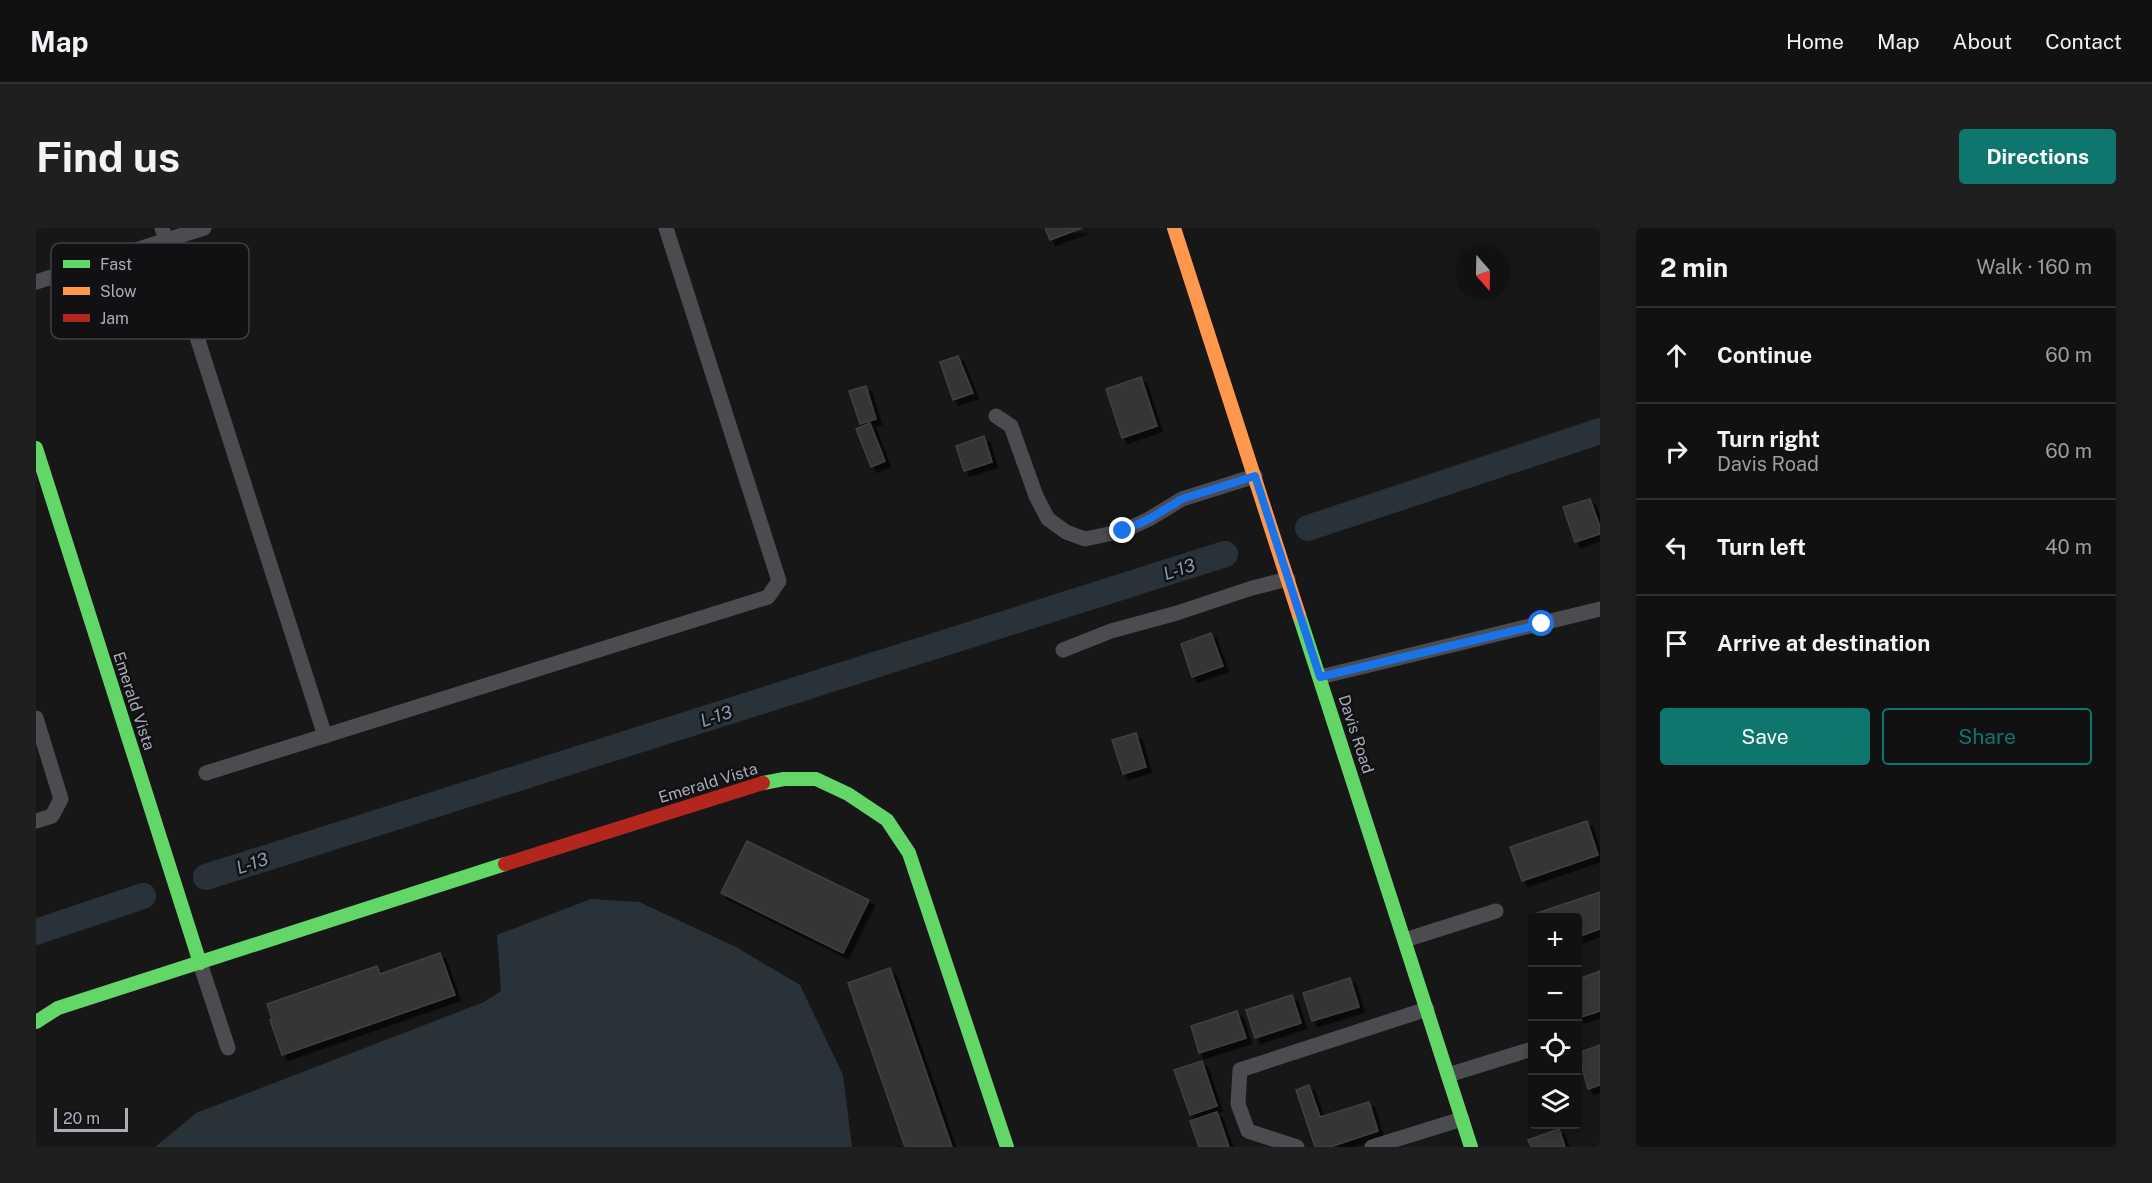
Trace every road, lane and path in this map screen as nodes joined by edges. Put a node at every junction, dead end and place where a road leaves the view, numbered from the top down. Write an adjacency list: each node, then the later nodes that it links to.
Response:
1 (204, 228): 4 (lane)
2 (666, 228): 17 (lane)
3 (1174, 228): 11 (street, Davis Road)
4 (164, 234): 5 (lane)
5 (140, 243)
6 (51, 276): 7 (lane)
7 (36, 282)
8 (198, 339): 17 (lane)
9 (996, 416): 11 (lane)
10 (36, 448): 22 (street, Emerald Vista)
11 (1255, 476): 12 (street, Davis Road)
12 (1288, 579): 14 (lane); 15 (street, Davis Road)
13 (1600, 609): 15 (lane)
14 (1063, 650)
15 (1320, 677): 21 (street, Davis Road)
16 (36, 718): 19 (lane)
17 (325, 736): 18 (lane)
18 (206, 773)
19 (36, 821)
20 (1496, 910): 21 (lane)
21 (1405, 940): 23 (street, Davis Road)
22 (200, 963): 24 (street, Emerald Vista); 25 (lane); 29 (street, Emerald Vista)
23 (1426, 1009): 27 (street, Davis Road); 30 (lane)
24 (36, 1022)
25 (228, 1048)
26 (1528, 1051): 27 (lane)
27 (1448, 1076): 28 (street, Davis Road)
28 (1462, 1119): 31 (lane); 32 (street, Davis Road)
29 (1007, 1147)
30 (1297, 1147)
31 (1372, 1147)
32 (1471, 1147)

